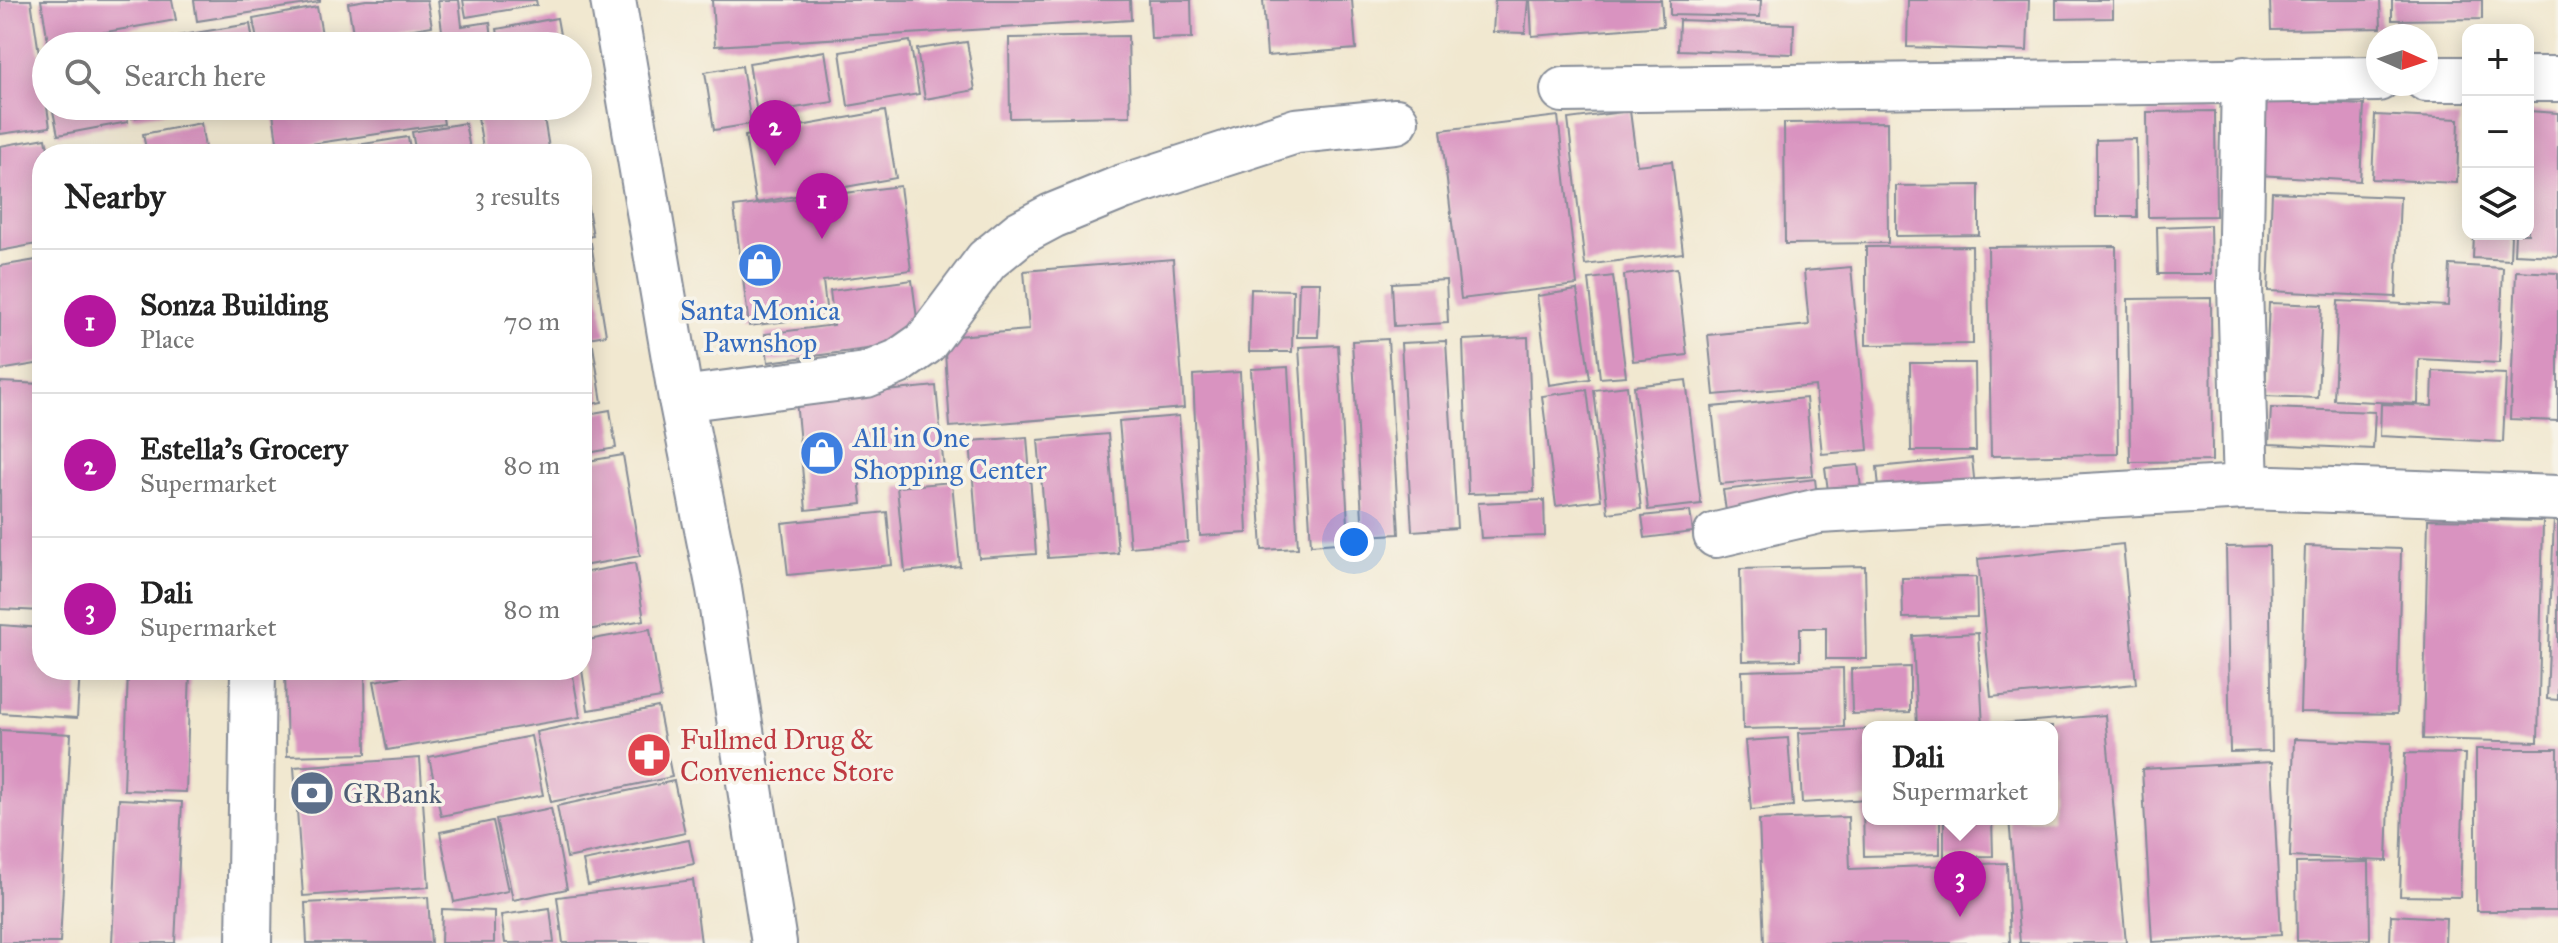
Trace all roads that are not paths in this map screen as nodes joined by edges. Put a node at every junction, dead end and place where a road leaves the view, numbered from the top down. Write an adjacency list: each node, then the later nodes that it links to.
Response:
1 (613, 0): 10 (street)
2 (2244, 79): 3 (street); 8 (street); 11 (street)
3 (2366, 79)
4 (2438, 79): 5 (street)
5 (2462, 79)
6 (2534, 79): 7 (street)
7 (2558, 79)
8 (1563, 90)
9 (1396, 121): 10 (street)
10 (681, 399): 16 (street)
11 (2246, 487): 12 (street); 13 (street)
12 (2558, 498)
13 (1716, 535)
14 (253, 680): 15 (street)
15 (249, 943)
16 (774, 943)

